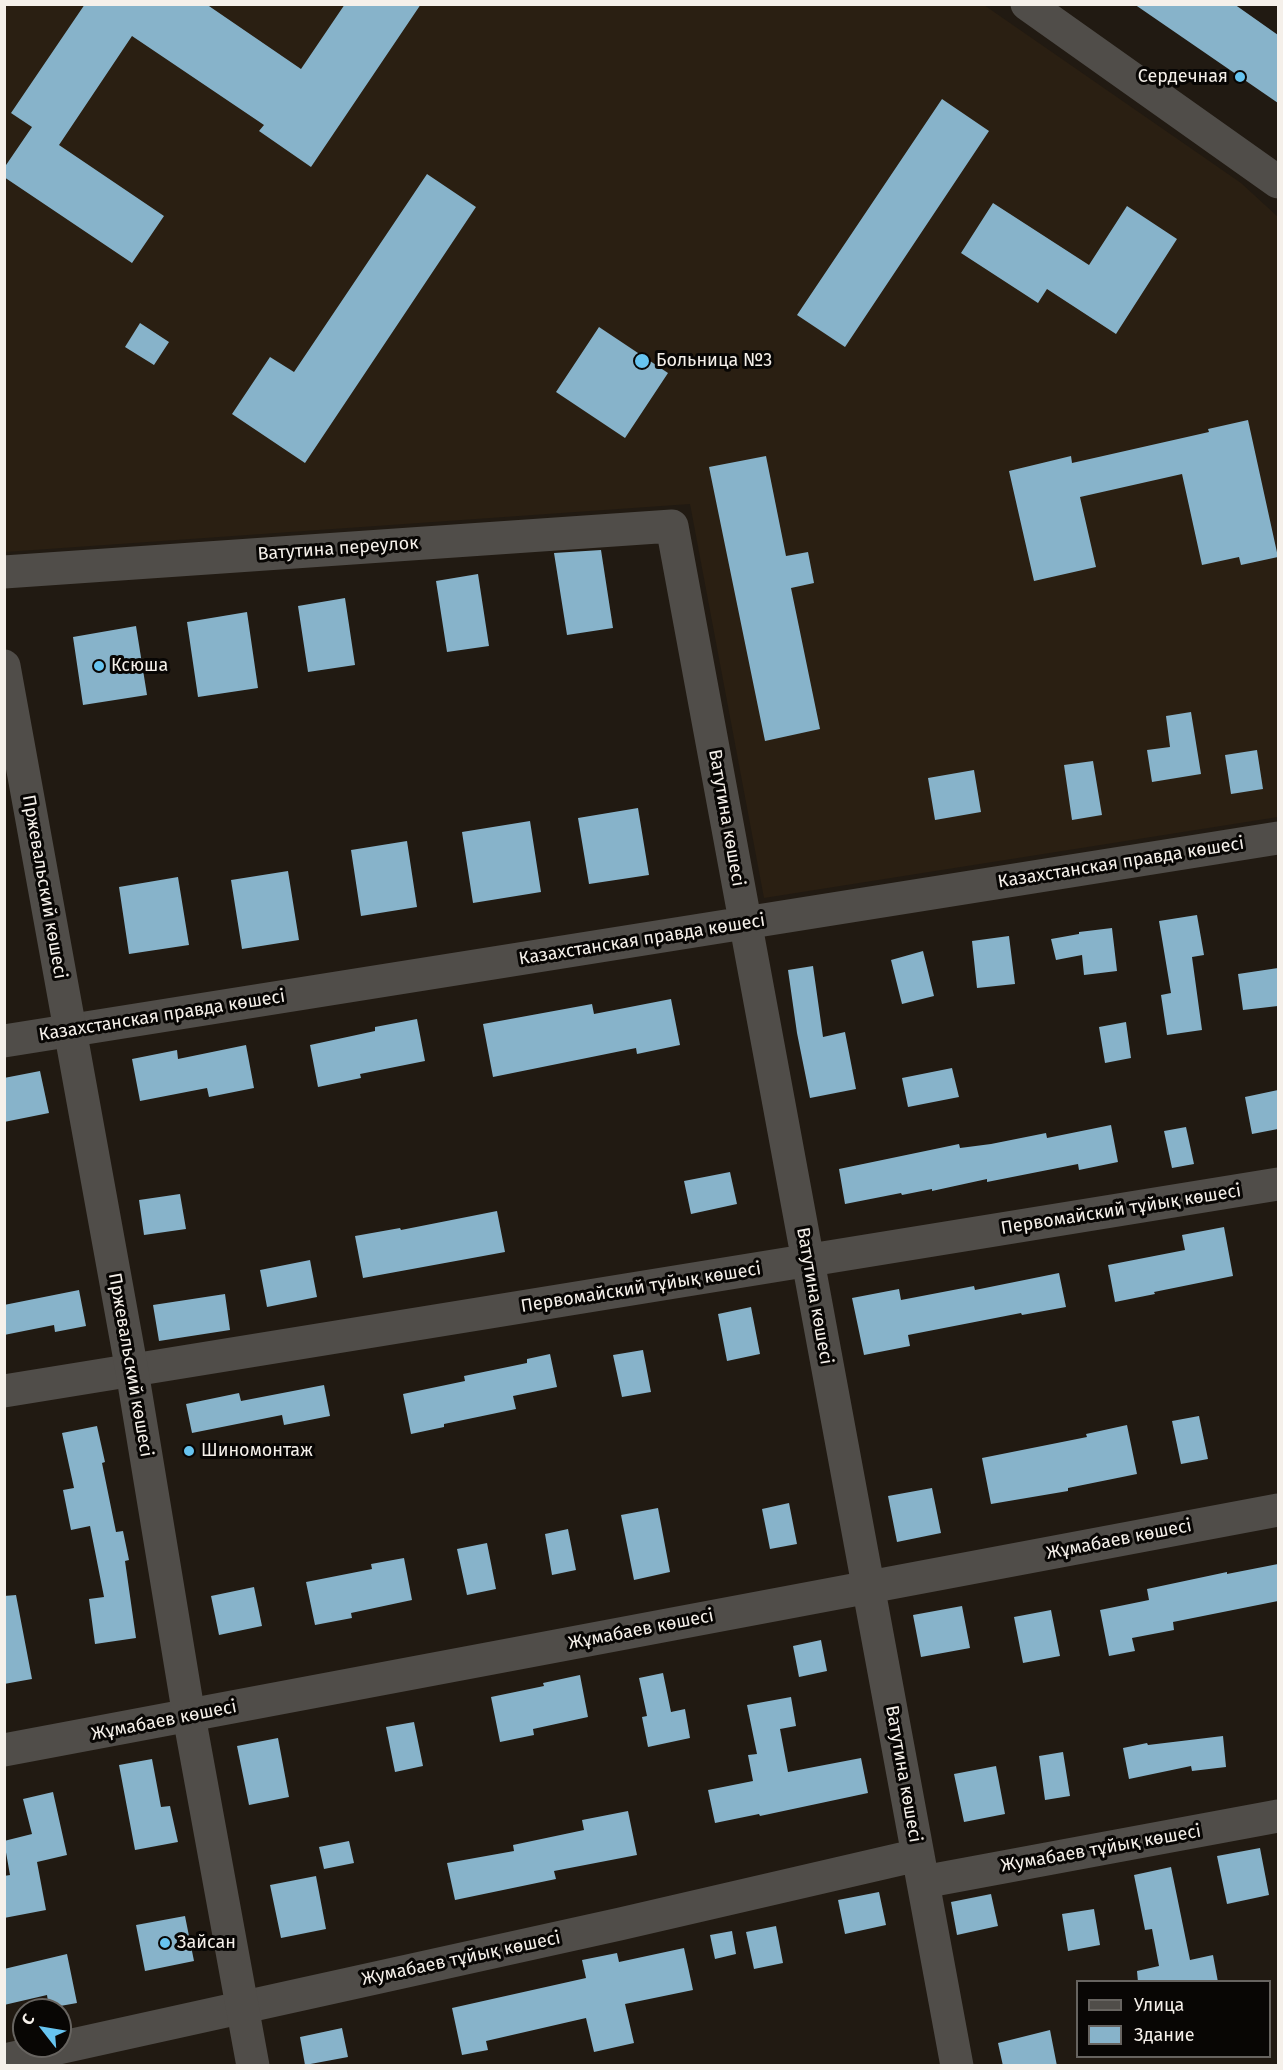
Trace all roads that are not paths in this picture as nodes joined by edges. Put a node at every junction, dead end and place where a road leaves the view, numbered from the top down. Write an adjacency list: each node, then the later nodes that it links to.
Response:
1 (1027, 4): 2 (street)
2 (1267, 173): 3 (street)
3 (1278, 188)
4 (672, 526): 5 (street, Ватутина переулок); 9 (street, Ватутина көшесі)
5 (4, 572)
6 (4, 666): 7 (street, Пржевальский көшесі)
7 (10, 730): 10 (street, Пржевальский көшесі)
8 (1278, 838): 9 (street, Казахстанская правда көшесі)
9 (745, 923): 10 (street, Казахстанская правда көшесі); 13 (street, Ватутина көшесі)
10 (70, 1030): 11 (street, Казахстанская правда көшесі); 14 (street, Пржевальский көшесі)
11 (4, 1041)
12 (1278, 1184): 13 (street, Первомайский тұйық көшесі)
13 (808, 1261): 14 (street, Первомайский тұйық көшесі); 17 (street, Ватутина көшесі)
14 (132, 1371): 15 (street, Первомайский тұйық көшесі); 18 (street, Пржевальский көшесі)
15 (4, 1391)
16 (1278, 1510): 17 (street, Жұмабаев көшесі)
17 (868, 1587): 18 (street, Жұмабаев көшесі); 21 (street, Ватутина көшесі)
18 (189, 1716): 19 (street, Жұмабаев көшесі); 22 (street, Пржевальский көшесі)
19 (4, 1750)
20 (1278, 1816): 21 (street, Жумабаев тұйық көшесі)
21 (920, 1868): 22 (street, Жумабаев тұйық көшесі); 25 (street, Ватутина көшесі)
22 (242, 2007): 23 (street, Жумабаев тұйық көшесі); 24 (street, Пржевальский көшесі)
23 (4, 2061)
24 (253, 2066)
25 (957, 2066)

